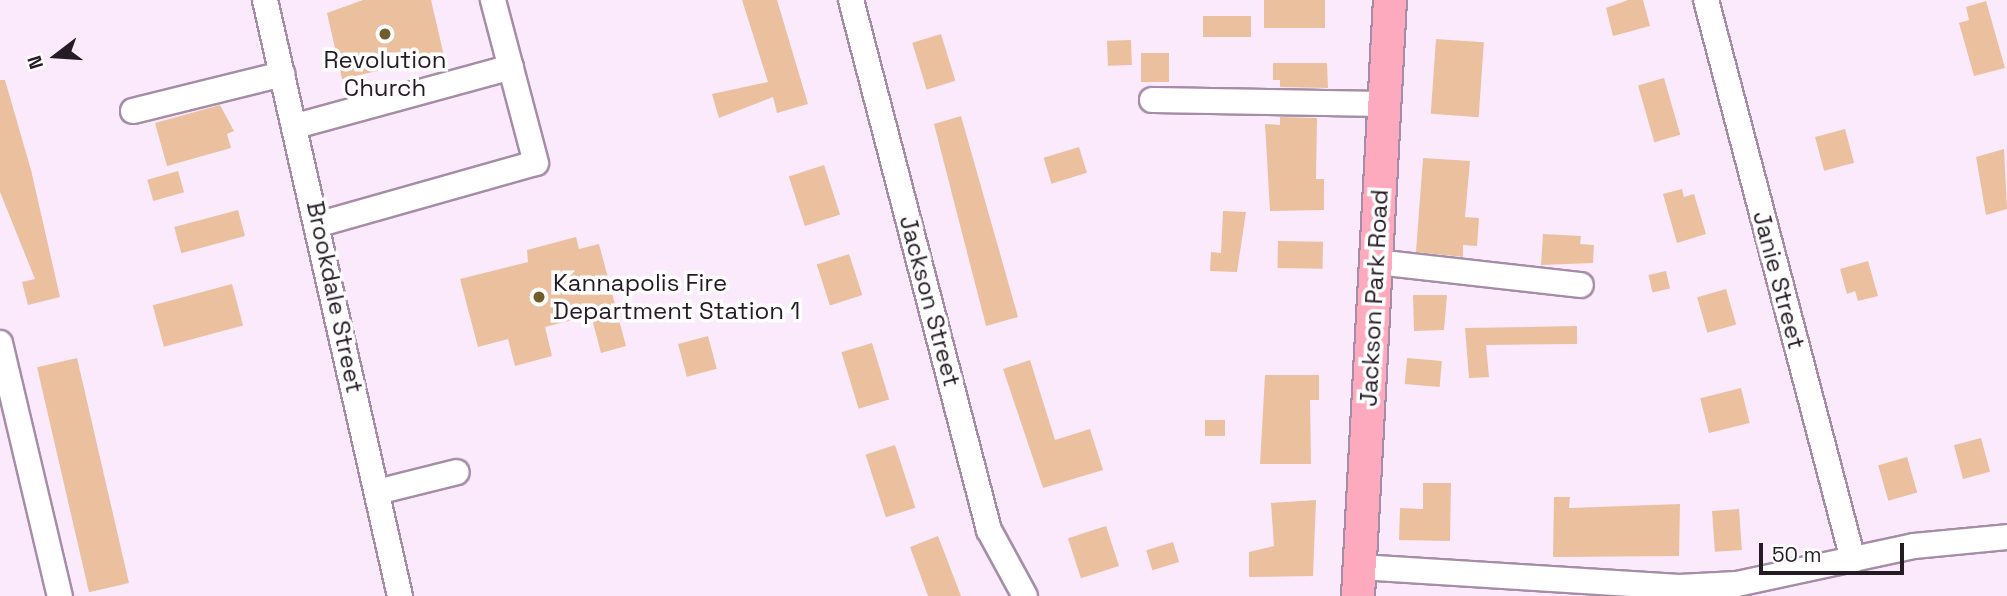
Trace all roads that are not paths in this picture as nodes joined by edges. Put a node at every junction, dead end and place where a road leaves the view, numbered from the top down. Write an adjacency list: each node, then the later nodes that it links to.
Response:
1 (265, 0): 7 (street, Brookdale Street)
2 (493, 0): 6 (street)
3 (851, 0): 23 (street, Jackson Street)
4 (1390, 0): 9 (main road, Jackson Park Road)
5 (1706, 0): 19 (street, Janie Street)
6 (511, 67): 11 (street); 12 (street)
7 (283, 74): 10 (street); 11 (street, Brookdale Street)
8 (1152, 100): 9 (street)
9 (1384, 104): 13 (main road, Jackson Park Road)
10 (133, 111)
11 (296, 126): 12 (street, Brookdale Street)
12 (320, 224): 17 (street, Brookdale Street)
13 (1376, 262): 14 (street); 20 (main road, Jackson Park Road)
14 (1581, 285)
15 (0, 343): 21 (street)
16 (457, 472): 17 (street)
17 (377, 492): 22 (street, Brookdale Street)
18 (2007, 537): 19 (street)
19 (1853, 560): 20 (street)
20 (1359, 581)
21 (60, 596)
22 (400, 596)
23 (1025, 596)

